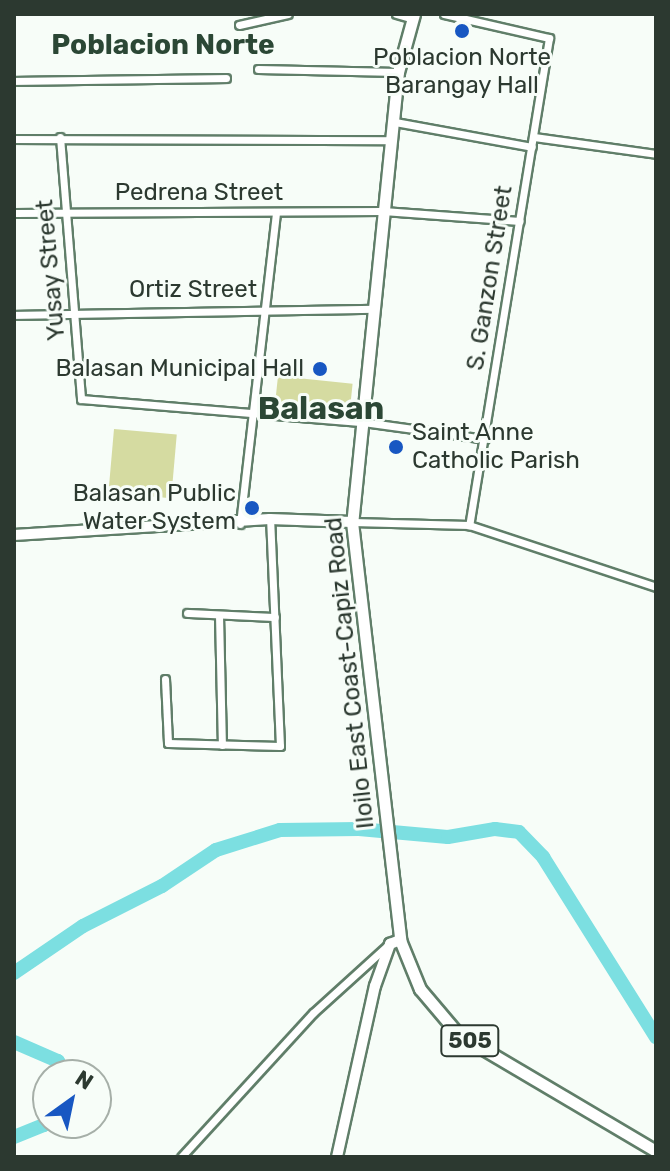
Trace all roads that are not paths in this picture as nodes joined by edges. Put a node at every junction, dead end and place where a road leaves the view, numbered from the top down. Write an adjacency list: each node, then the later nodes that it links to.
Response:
1 (288, 14): 5 (street)
2 (396, 14): 4 (street)
3 (444, 14): 12 (street, S. Ganzon Street)
4 (413, 16): 7 (main road, Iloilo East Coast-Capiz Road / 505)
5 (239, 25)
6 (258, 69): 7 (street)
7 (398, 72): 10 (main road, Iloilo East Coast-Capiz Road / 505)
8 (226, 78): 9 (street)
9 (14, 81)
10 (395, 122): 14 (main road, Iloilo East Coast-Capiz Road / 505); 15 (street)
11 (60, 137): 13 (street); 14 (street); 20 (street, Yusay Street)
12 (534, 137): 15 (street, S. Ganzon Street); 16 (street)
13 (14, 139)
14 (392, 140): 17 (main road, Iloilo East Coast-Capiz Road / 505)
15 (532, 147): 21 (street, S. Ganzon Street)
16 (656, 154)
17 (383, 211): 18 (street, Pedrena Street); 21 (street, Pedrena Street); 22 (main road, Iloilo East Coast-Capiz Road / 505)
18 (276, 212): 20 (street, Pedrena Street); 24 (street)
19 (14, 213): 20 (street, Pedrena Street)
20 (66, 214): 23 (street, Yusay Street)
21 (520, 221): 28 (street, S. Ganzon Street)
22 (372, 309): 24 (street, Ortiz Street); 27 (main road, Iloilo East Coast-Capiz Road / 505)
23 (74, 310): 24 (street, Ortiz Street); 25 (street, Ortiz Street); 26 (street, Yusay Street)
24 (263, 310): 26 (street)
25 (14, 315)
26 (250, 412): 27 (street); 31 (street)
27 (363, 422): 28 (street); 30 (main road, Iloilo East Coast-Capiz Road / 505)
28 (485, 439): 32 (street, S. Ganzon Street)
29 (270, 519): 30 (street); 31 (street); 37 (street)
30 (352, 522): 32 (street); 40 (main road, Iloilo East Coast-Capiz Road / 505)
31 (240, 524): 33 (street)
32 (469, 525): 34 (street)
33 (14, 535)
34 (656, 587)
35 (187, 613): 36 (street)
36 (219, 615): 37 (street); 39 (street)
37 (275, 617): 39 (street)
38 (165, 679): 39 (street)
39 (222, 745)
40 (395, 942): 41 (main road, Iloilo East Coast-Capiz Road / 505); 42 (street); 43 (street)
41 (656, 1151)
42 (181, 1157)
43 (337, 1157)

